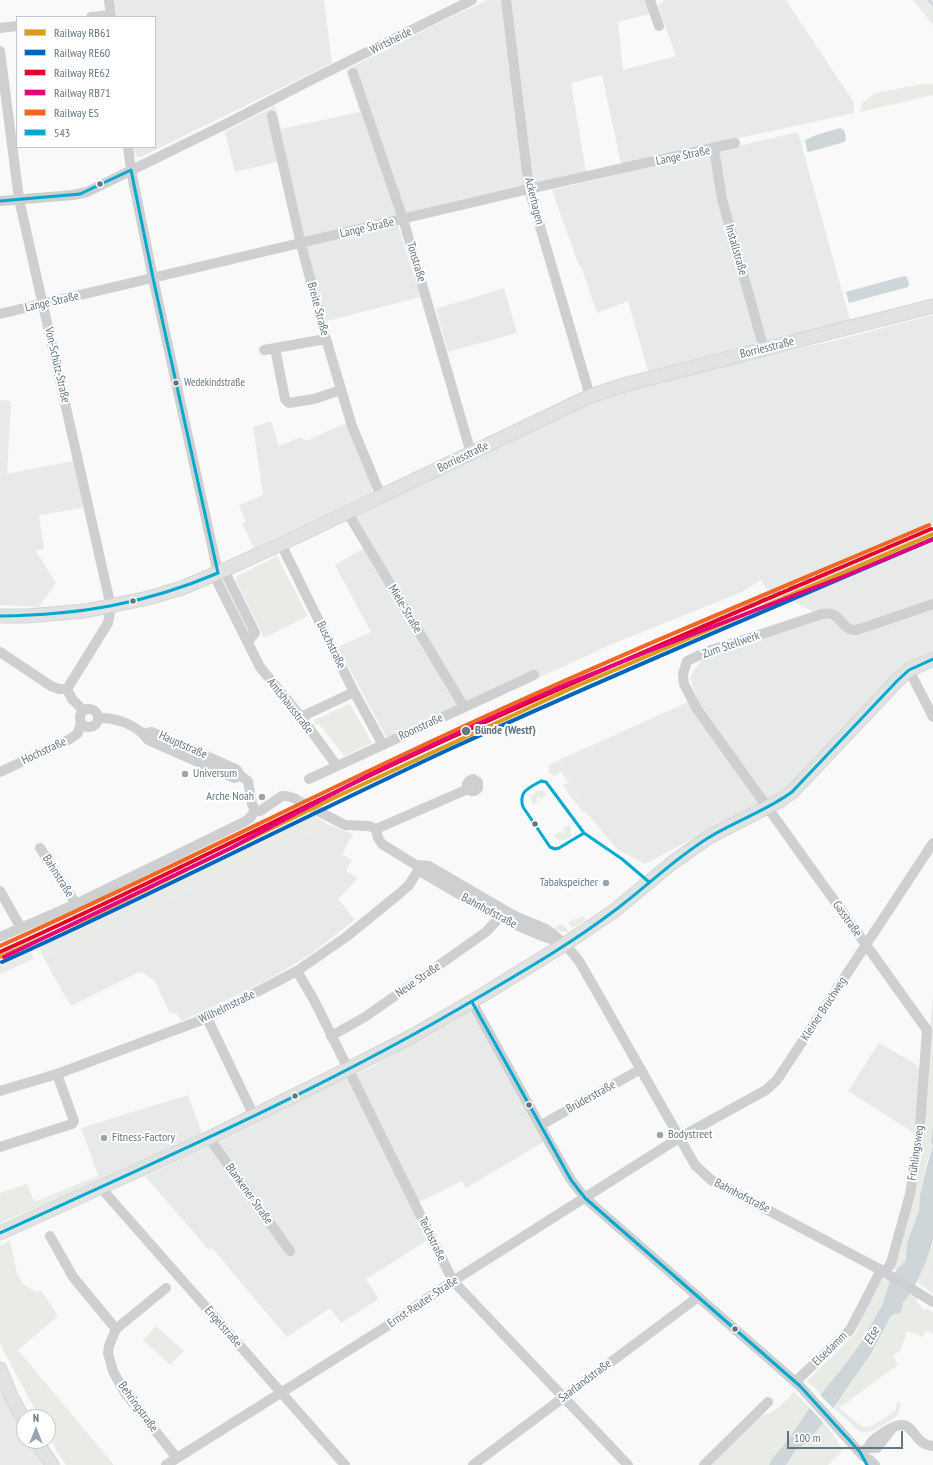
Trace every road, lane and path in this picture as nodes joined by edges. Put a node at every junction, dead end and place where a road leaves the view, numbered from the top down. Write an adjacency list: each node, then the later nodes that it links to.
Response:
1 (109, 0): 5 (street)
2 (472, 0): 17 (street, Wirtsheide)
3 (506, 0): 18 (street, Ackerhagen)
4 (650, 0): 7 (street)
5 (111, 16)
6 (16, 26): 8 (street)
7 (659, 26)
8 (0, 28)
9 (0, 50): 11 (street, Von-Schütz-Straße)
10 (353, 73): 21 (street, Tonstraße)
11 (3, 108): 13 (street, Von-Schütz-Straße)
12 (272, 116): 22 (street, Breite Straße)
13 (13, 122): 19 (street, Von-Schütz-Straße)
14 (735, 144): 16 (street, Lange Straße)
15 (128, 148): 17 (street)
16 (714, 149): 18 (street, Lange Straße); 29 (street, Installstraße)
17 (131, 170): 19 (street, Wirtsheide); 23 (street)
18 (530, 189): 21 (street, Lange Straße); 32 (street, Ackerhagen)
19 (19, 199): 20 (street, Wirtsheide); 24 (street, Von-Schütz-Straße)
20 (0, 201)
21 (403, 219): 22 (street, Lange Straße); 33 (street, Tonstraße)
22 (301, 244): 23 (street, Lange Straße); 27 (street, Breite Straße)
23 (153, 278): 24 (street, Lange Straße); 37 (street)
24 (43, 304): 26 (street, Lange Straße); 39 (street, Von-Schütz-Straße)
25 (933, 306): 29 (main road, Borriesstraße)
26 (0, 314)
27 (326, 339): 28 (street); 31 (street, Breite Straße)
28 (275, 348): 30 (street); 31 (street)
29 (764, 349): 32 (main road, Borriesstraße)
30 (264, 350)
31 (341, 390): 34 (street, Breite Straße)
32 (590, 396): 33 (main road, Borriesstraße)
33 (471, 453): 34 (main road, Borriesstraße)
34 (381, 496): 35 (main road, Borriesstraße)
35 (347, 512): 36 (main road, Borriesstraße); 47 (street, Miele-Straße)
36 (281, 544): 37 (main road, Borriesstraße); 46 (street, Buschstraße)
37 (219, 573): 39 (main road, Borriesstraße); 49 (street, Amtshausstraße)
38 (933, 604): 59 (street, Zum Stellwerk)
39 (111, 607): 40 (main road, Borriesstraße); 45 (street)
40 (0, 616)
41 (0, 652): 45 (street)
42 (933, 659): 43 (main road)
43 (909, 670): 50 (street); 59 (main road)
44 (534, 675): 47 (street, Roonstraße)
45 (67, 689): 48 (street)
46 (354, 692): 49 (street); 53 (street, Buschstraße)
47 (464, 707): 53 (street, Roonstraße)
48 (83, 710): 51 (street); 52 (street)
49 (301, 717): 54 (street, Amtshausstraße)
50 (933, 717)
51 (98, 718): 52 (street); 60 (street, Hauptstraße)
52 (81, 723): 55 (street, Hochstraße)
53 (383, 745): 54 (street, Roonstraße)
54 (337, 766): 56 (street, Roonstraße)
55 (0, 772)
56 (309, 779)
57 (468, 788): 62 (street)
58 (294, 798): 60 (street)
59 (767, 806): 71 (main road); 72 (street, Gasstraße)
60 (255, 810): 67 (street, Bahnstraße)
61 (316, 810): 62 (street)
62 (376, 829): 65 (street, Bahnhofstraße)
63 (933, 843): 72 (street, Kleiner Bruchweg)
64 (40, 848): 67 (street, Bahnstraße)
65 (421, 866): 68 (street, Bahnhofstraße); 71 (street, Bahnhofstraße); 73 (street, Wilhelmstraße)
66 (0, 891): 69 (street)
67 (76, 904): 69 (street, Bahnstraße)
68 (499, 918): 71 (street, Bahnhofstraße); 77 (street, Neue Straße)
69 (21, 928): 70 (street, Bahnstraße)
70 (0, 937)
71 (565, 944): 74 (main road); 78 (street, Bahnhofstraße)
72 (866, 945): 76 (street, Gasstraße); 85 (street, Kleiner Bruchweg)
73 (297, 971): 75 (street, Wilhelmstraße); 77 (street, Teichstraße)
74 (472, 1002): 79 (main road); 83 (street)
75 (207, 1018): 80 (street, Wilhelmstraße); 82 (street)
76 (927, 1030): 92 (street, Frühlingsweg)
77 (331, 1036): 79 (street, Teichstraße)
78 (641, 1069): 83 (street, Brüderstraße); 85 (street, Bahnhofstraße)
79 (348, 1070): 82 (main road); 93 (street, Teichstraße)
80 (57, 1074): 81 (street, Wilhelmstraße); 86 (street)
81 (0, 1091)
82 (254, 1116): 84 (main road)
83 (541, 1125): 88 (street)
84 (209, 1138): 87 (main road); 91 (street, Blankener Straße)
85 (679, 1138): 88 (street, Ernst-Reuter-Straße); 92 (street, Bahnhofstraße)
86 (0, 1147)
87 (102, 1188): 89 (main road); 100 (street, Engelstraße)
88 (585, 1198): 93 (street, Ernst-Reuter-Straße); 95 (street)
89 (0, 1233)
90 (50, 1236): 97 (street)
91 (290, 1251)
92 (885, 1272): 96 (street, Bahnhofstraße); 99 (street, Elsedamm)
93 (453, 1282): 100 (street, Ernst-Reuter-Straße); 101 (street, Teichstraße)
94 (166, 1288): 97 (street, Behringstraße)
95 (698, 1297): 99 (street); 101 (street, Saarlandstraße)
96 (933, 1302)
97 (116, 1330): 107 (street, Behringstraße)
98 (0, 1369): 103 (main road)
99 (796, 1382): 106 (street)
100 (282, 1392): 107 (street, Ernst-Reuter-Straße); 110 (street, Engelstraße)
101 (564, 1397): 111 (street, Saarlandstraße); 112 (street, Teichstraße)
102 (768, 1402): 113 (street)
103 (18, 1409)
104 (933, 1446): 106 (street)
105 (41, 1449): 108 (main road)
106 (864, 1455): 114 (street)
107 (177, 1458): 109 (street, Ernst-Reuter-Straße)
108 (52, 1465)
109 (166, 1465)
110 (345, 1465)
111 (473, 1465)
112 (628, 1465)
113 (704, 1465)
114 (875, 1465)

